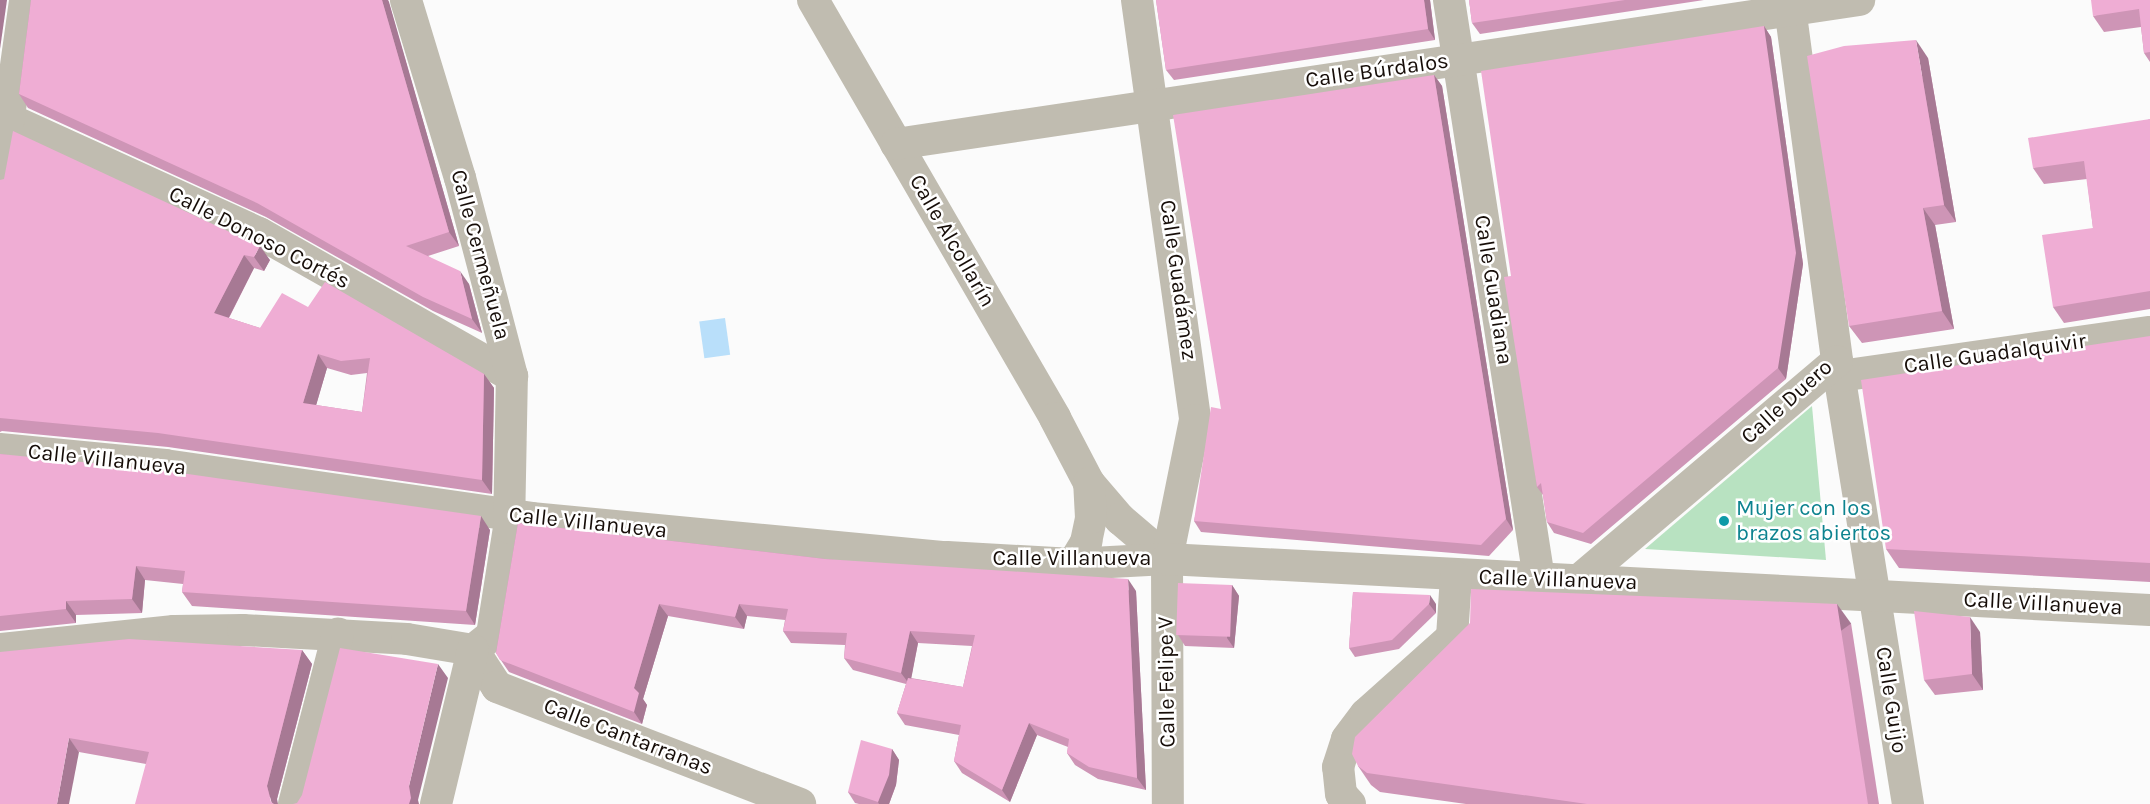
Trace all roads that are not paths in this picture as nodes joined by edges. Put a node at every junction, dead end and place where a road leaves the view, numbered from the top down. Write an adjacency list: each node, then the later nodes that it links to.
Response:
1 (25, 0): 10 (street)
2 (406, 0): 15 (street, Calle Cermeñuela)
3 (813, 0): 11 (street, Calle Alcollarín)
4 (1137, 0): 9 (street, Calle Guadámez)
5 (1449, 0): 8 (street, Calle Guadiana)
6 (1858, 0): 7 (street, Calle Búrdalos)
7 (1789, 5): 8 (street, Calle Búrdalos); 14 (street, Calle Duero)
8 (1458, 60): 9 (street, Calle Búrdalos); 22 (street, Calle Guadiana)
9 (1153, 104): 11 (street, Calle Búrdalos); 19 (street, Calle Guadámez)
10 (5, 117): 12 (street); 15 (street, Calle Donoso Cortés)
11 (896, 144): 17 (street, Calle Alcollarín)
12 (0, 181)
13 (2150, 332): 14 (street, Calle Guadalquivir)
14 (1839, 368): 23 (street, Calle Duero); 24 (street, Calle Guijo)
15 (512, 376): 18 (street, Calle Cermeñuela)
16 (0, 449): 18 (street, Calle Villanueva)
17 (1089, 483): 19 (street, Calle Alcollarín); 20 (street, Calle Alcollarín)
18 (509, 515): 20 (street, Calle Villanueva); 28 (street, Calle Cermeñuela)
19 (1167, 559): 20 (street, Calle Villanueva); 21 (street, Calle Villanueva); 32 (street, Calle Felipe V)
20 (1073, 564)
21 (1456, 577): 22 (street, Calle Villanueva); 33 (street)
22 (1539, 579): 23 (street, Calle Villanueva)
23 (1580, 580): 24 (street, Calle Villanueva)
24 (1874, 596): 25 (street, Calle Villanueva); 34 (street, Calle Guijo)
25 (2150, 610)
26 (338, 634): 27 (street); 28 (street); 29 (street)
27 (0, 649)
28 (472, 650): 30 (street); 31 (street, Calle Cantarranas)
29 (294, 804)
30 (436, 804)
31 (800, 804)
32 (1168, 804)
33 (1350, 804)
34 (1908, 804)

